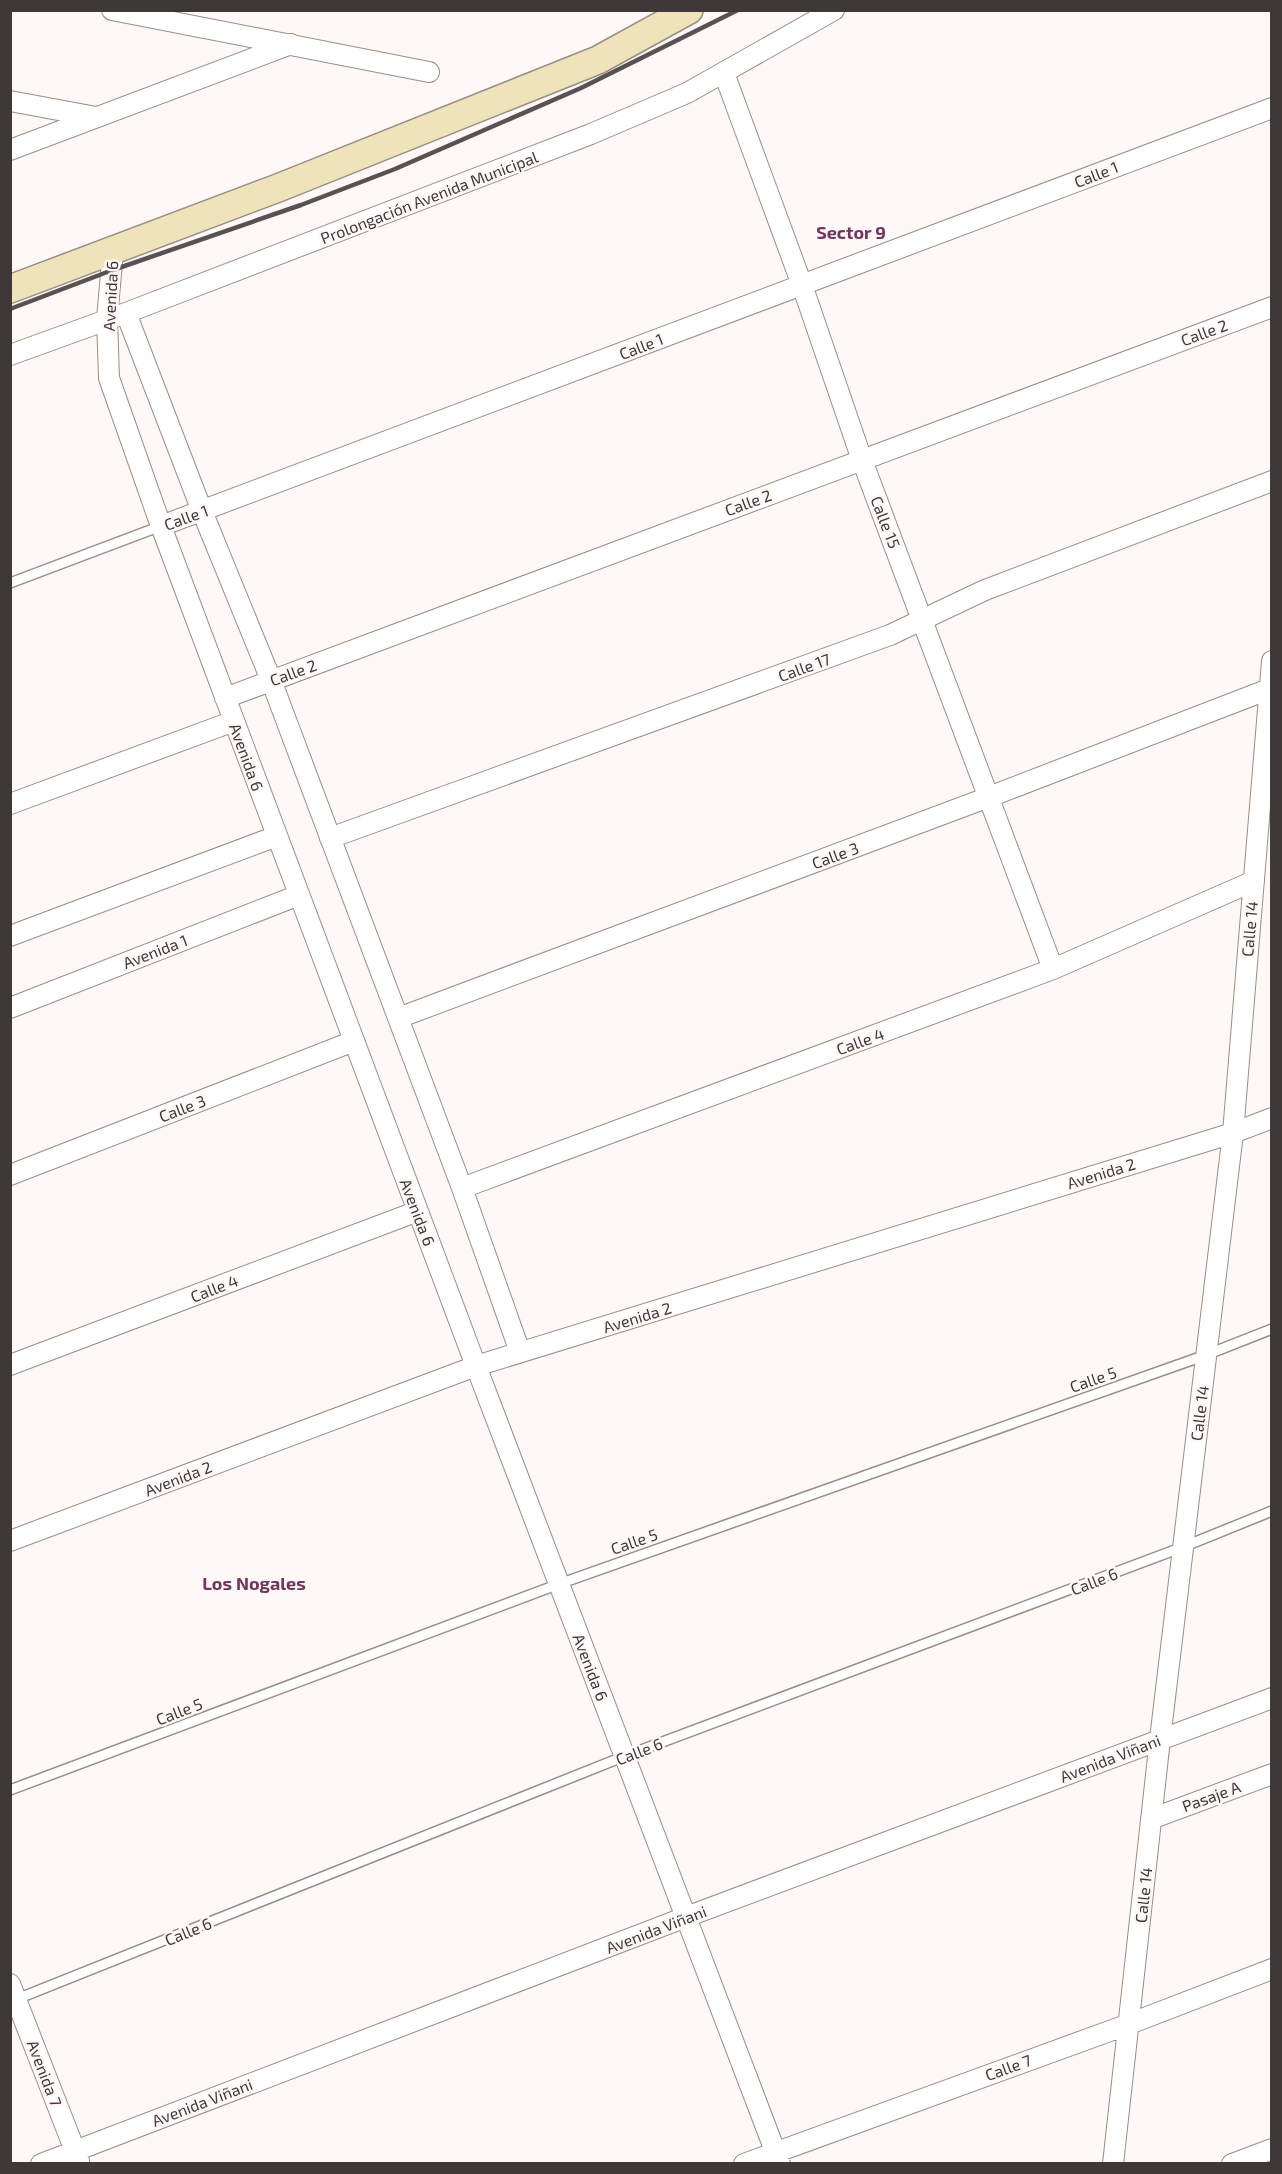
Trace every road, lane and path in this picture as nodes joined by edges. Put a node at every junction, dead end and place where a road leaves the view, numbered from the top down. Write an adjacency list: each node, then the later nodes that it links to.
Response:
1 (112, 10): 4 (street)
2 (688, 10): 11 (main road)
3 (834, 10): 6 (street, Prolongación Avenida Municipal)
4 (291, 44): 5 (street); 9 (street)
5 (429, 72)
6 (724, 73): 12 (street, Calle 15); 15 (street, Prolongación Avenida Municipal)
7 (10, 101): 9 (street)
8 (1272, 108): 12 (street, Calle 1)
9 (98, 117): 10 (street)
10 (10, 150)
11 (113, 250): 13 (main road); 15 (street, Avenida 6)
12 (802, 285): 17 (street, Calle 15); 19 (street, Calle 1)
13 (10, 289)
14 (1272, 307): 17 (street, Calle 2)
15 (117, 316): 16 (street, Prolongación Avenida Municipal); 19 (street, Avenida 6); 20 (street, Avenida 6)
16 (10, 355)
17 (862, 460): 22 (street, Calle 15); 24 (street, Calle 2)
18 (1272, 481): 22 (street, Calle 17)
19 (202, 511): 20 (street, Calle 1); 24 (street, Avenida 6)
20 (161, 526): 21 (lane, Calle 1); 26 (street, Avenida 6)
21 (10, 583)
22 (922, 618): 28 (street, Calle 15); 31 (street, Calle 17)
23 (1272, 661): 25 (street, Calle 14)
24 (271, 680): 26 (street, Calle 2); 31 (street, Avenida 6)
25 (1270, 688): 28 (street, Calle 3); 32 (street, Calle 14)
26 (225, 698): 27 (street, Avenida 6)
27 (234, 721): 29 (street); 30 (street, Avenida 6)
28 (989, 797): 35 (street, Calle 15); 37 (street, Calle 3)
29 (10, 804)
30 (277, 836): 33 (street, Avenida 6); 34 (street)
31 (330, 838): 37 (street, Avenida 6)
32 (1254, 881): 35 (street, Calle 4); 40 (street, Calle 14)
33 (299, 895): 36 (street, Avenida 1); 38 (street, Avenida 6)
34 (10, 936)
35 (1053, 969): 42 (street, Calle 4)
36 (10, 1008)
37 (398, 1018): 42 (street, Avenida 6)
38 (354, 1041): 41 (street, Calle 3); 43 (street, Avenida 6)
39 (1272, 1118): 40 (street, Avenida 2)
40 (1233, 1133): 45 (street, Avenida 2); 46 (street, Calle 14)
41 (10, 1175)
42 (462, 1188): 45 (street, Avenida 6)
43 (418, 1211): 47 (street, Calle 4); 48 (street, Avenida 6)
44 (1272, 1329): 46 (lane, Calle 5)
45 (520, 1352): 48 (street, Avenida 2)
46 (1206, 1355): 51 (street, Calle 14); 52 (lane, Calle 5)
47 (10, 1365)
48 (476, 1366): 50 (street, Avenida 2); 52 (street, Avenida 6)
49 (1272, 1511): 51 (lane, Calle 6)
50 (10, 1541)
51 (1183, 1547): 54 (street, Calle 14); 55 (lane, Calle 6)
52 (559, 1584): 55 (street, Avenida 6); 57 (lane, Calle 5)
53 (1272, 1698): 54 (street, Avenida Viñani)
54 (1160, 1739): 58 (street, Calle 14); 59 (street, Avenida Viñani)
55 (625, 1756): 59 (street, Avenida 6); 61 (lane, Calle 6)
56 (1272, 1774): 58 (street, Pasaje A)
57 (10, 1790)
58 (1151, 1819): 62 (street, Calle 14)
59 (686, 1917): 64 (street, Avenida Viñani); 65 (street, Avenida 6)
60 (1272, 1969): 62 (street, Calle 7)
61 (13, 1995): 64 (street, Avenida 7)
62 (1129, 2024): 65 (street, Calle 7); 68 (street, Calle 14)
63 (1272, 2149): 69 (street)
64 (77, 2157): 66 (street, Avenida Viñani)
65 (778, 2158): 67 (street, Calle 7)
66 (41, 2163)
67 (744, 2163)
68 (1113, 2163)
69 (1232, 2163)

